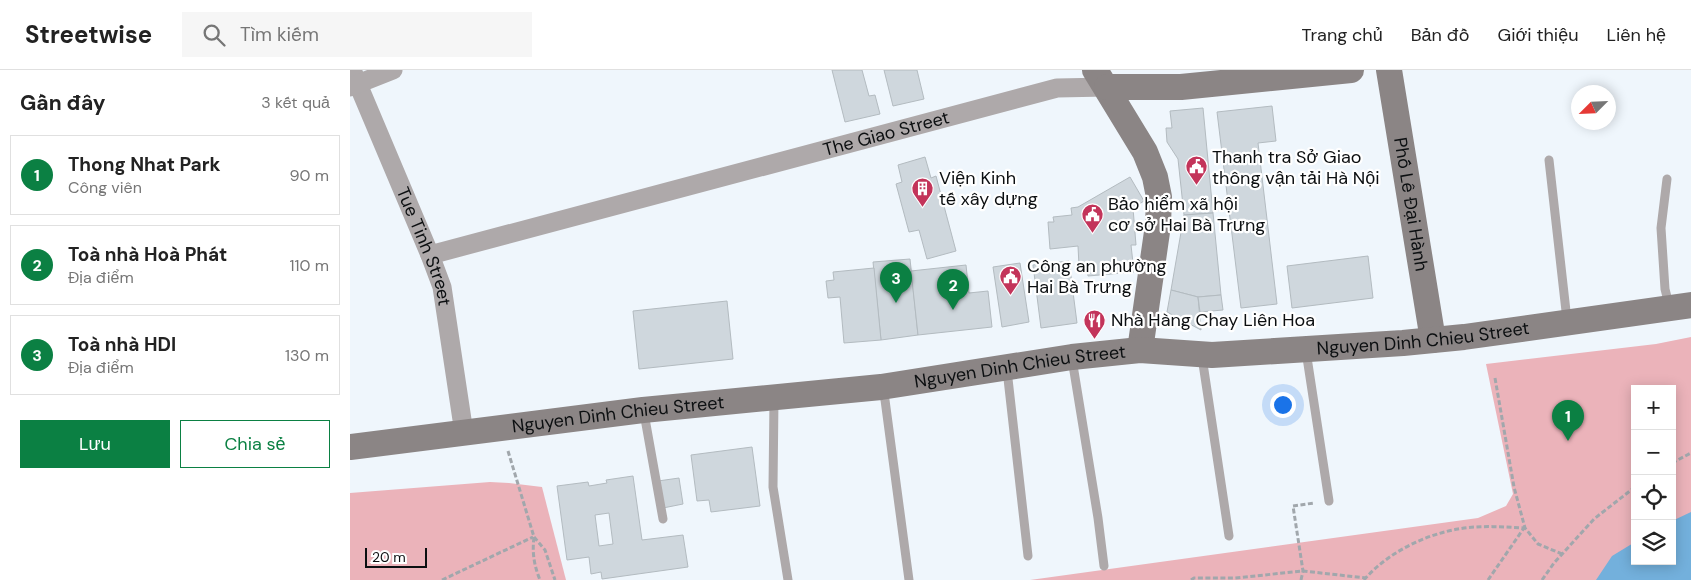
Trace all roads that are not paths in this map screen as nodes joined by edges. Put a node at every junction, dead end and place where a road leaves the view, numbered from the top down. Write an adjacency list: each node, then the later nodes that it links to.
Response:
1 (393, 70): 5 (street)
2 (1352, 70): 4 (street, The Giao Street)
3 (1389, 70): 11 (street, Phố Lê Đại Hành)
4 (1101, 78): 8 (street, The Giao Street); 12 (street)
5 (353, 80): 8 (street, Tue Tinh Street)
6 (1549, 160): 10 (lane)
7 (1667, 179): 9 (lane)
8 (430, 254): 20 (street, Tue Tinh Street)
9 (1680, 306): 10 (street, Nguyen Dinh Chieu Street)
10 (1567, 323): 11 (street, Nguyen Dinh Chieu Street)
11 (1433, 340): 13 (street, Nguyen Dinh Chieu Street)
12 (1140, 350): 14 (street, Nguyen Dinh Chieu Street); 15 (street, Nguyen Dinh Chieu Street)
13 (1305, 350): 14 (street, Nguyen Dinh Chieu Street); 22 (lane)
14 (1202, 354): 24 (lane)
15 (1072, 357): 16 (street, Nguyen Dinh Chieu Street); 26 (lane)
16 (1006, 367): 17 (street, Nguyen Dinh Chieu Street); 25 (lane)
17 (881, 387): 18 (street, Nguyen Dinh Chieu Street); 28 (lane)
18 (774, 398): 19 (street, Nguyen Dinh Chieu Street); 27 (lane)
19 (643, 410): 20 (street, Nguyen Dinh Chieu Street); 23 (lane)
20 (464, 433): 21 (street, Nguyen Dinh Chieu Street)
21 (350, 447)
22 (1329, 501)
23 (663, 519)
24 (1229, 536)
25 (1028, 556)
26 (1104, 566)
27 (788, 580)
28 (909, 580)

